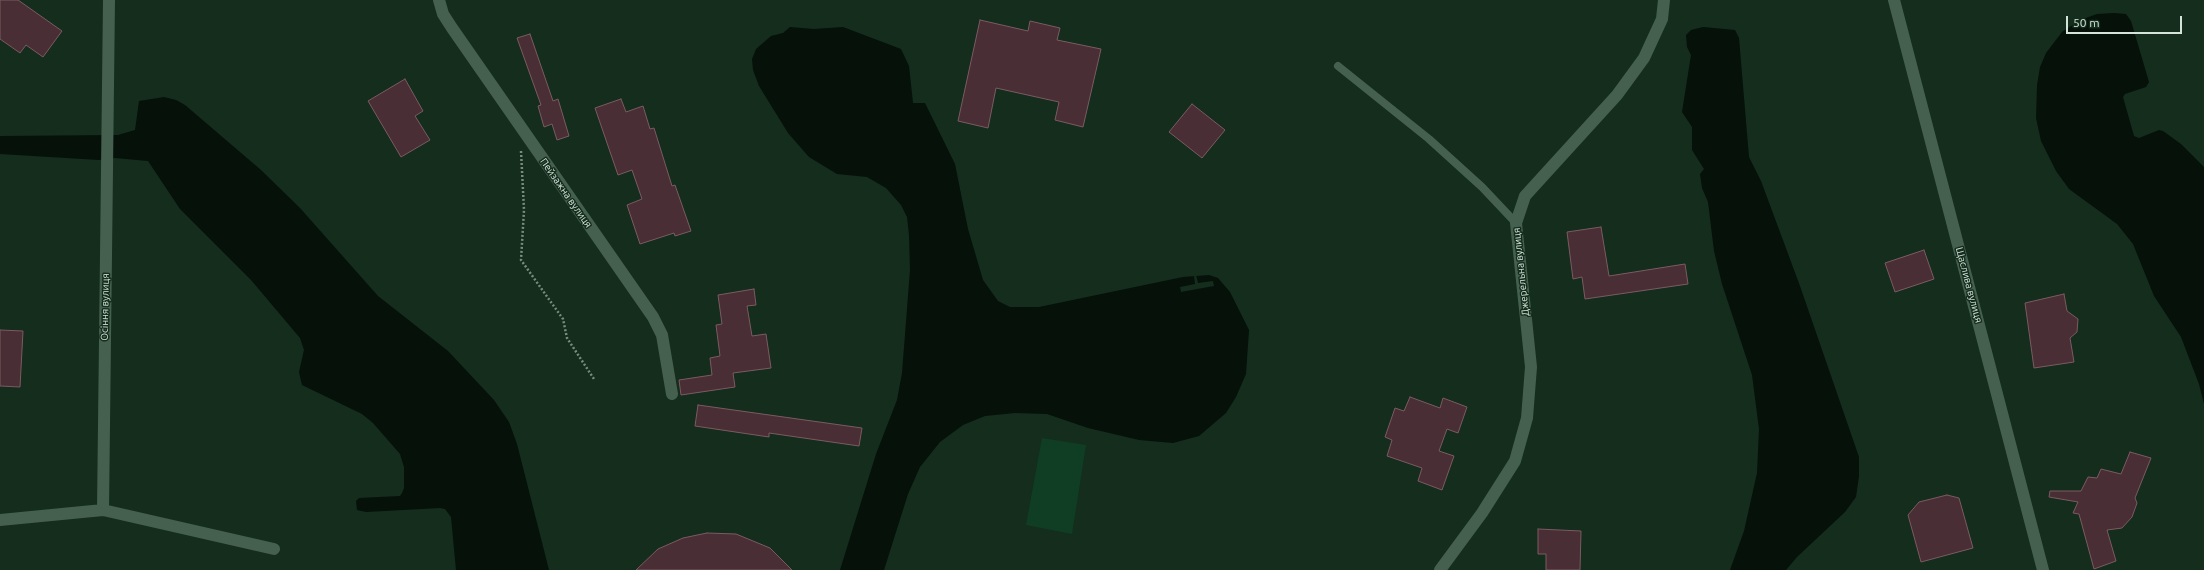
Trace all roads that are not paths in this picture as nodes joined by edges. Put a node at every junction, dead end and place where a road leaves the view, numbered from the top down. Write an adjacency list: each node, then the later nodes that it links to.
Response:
1 (109, 0): 8 (street, Осіння вулиця)
2 (439, 0): 7 (street, Пейзажна вулиця)
3 (1664, 0): 6 (street, Джерельна вулиця)
4 (1894, 0): 12 (street, Щаслива вулиця)
5 (1338, 66): 6 (lane)
6 (1516, 223): 11 (street, Джерельна вулиця)
7 (672, 394)
8 (103, 510): 9 (street); 10 (street)
9 (0, 520)
10 (274, 549)
11 (1440, 570)
12 (2043, 570)

